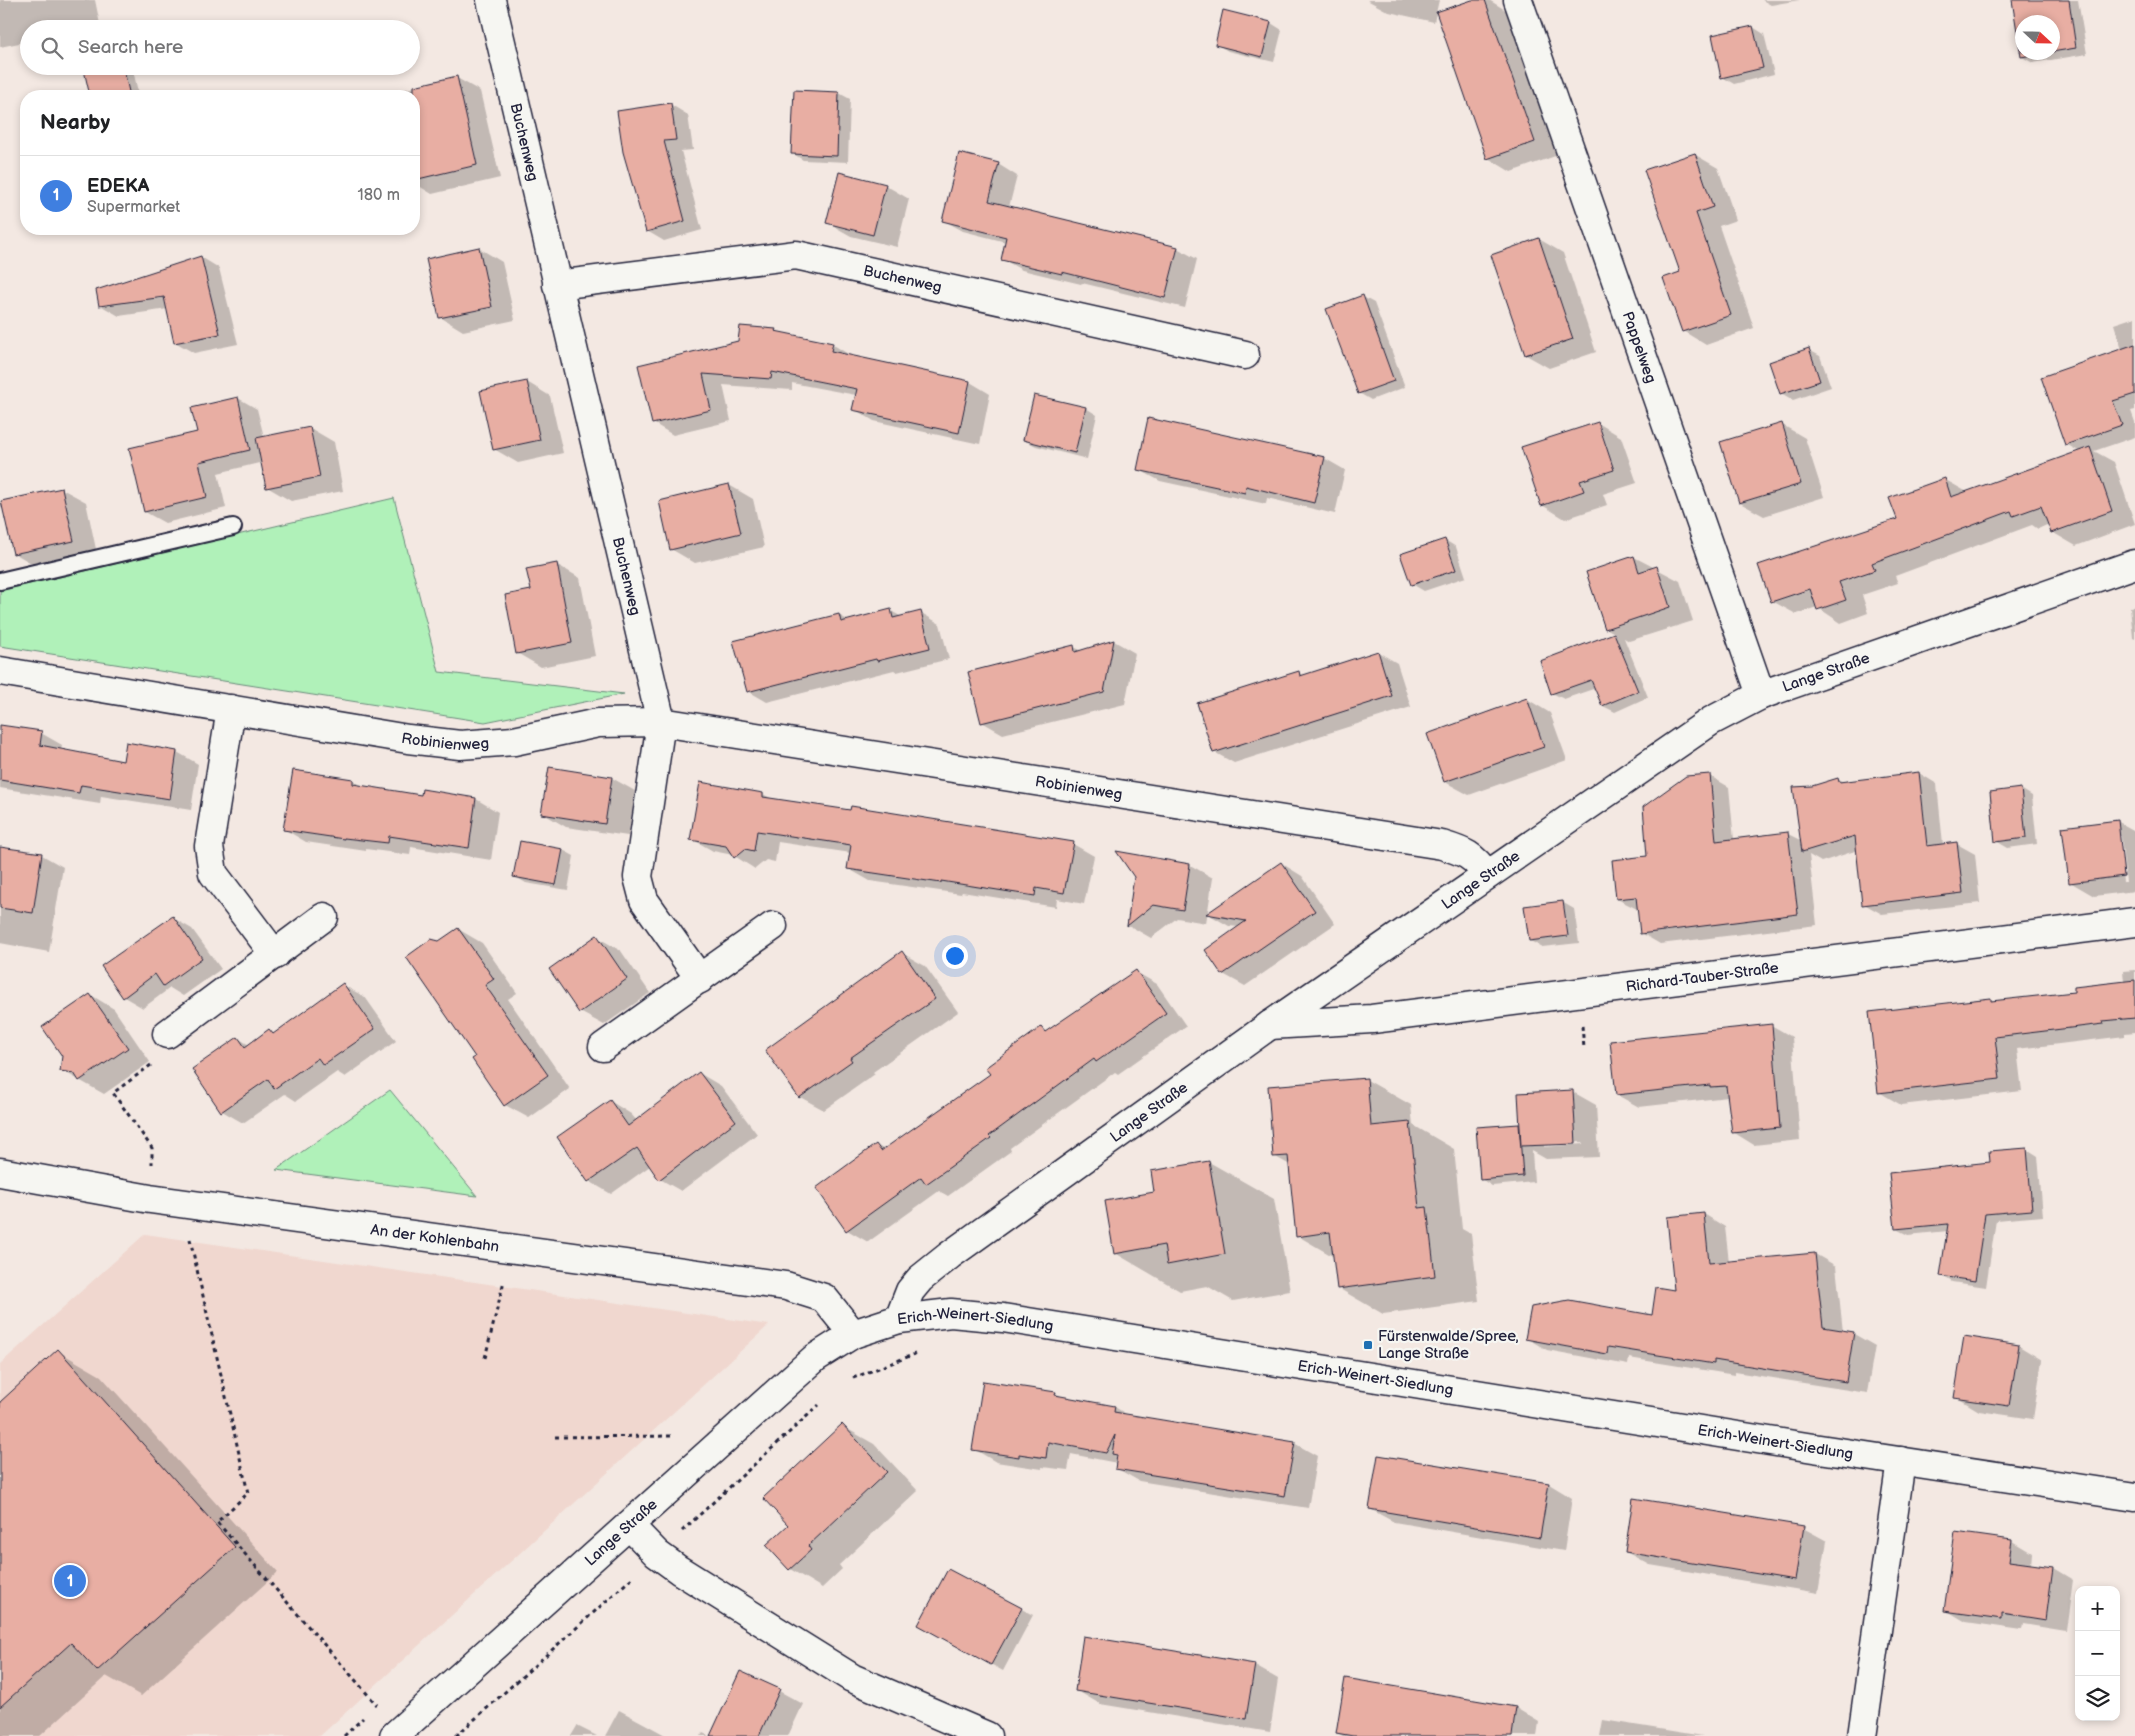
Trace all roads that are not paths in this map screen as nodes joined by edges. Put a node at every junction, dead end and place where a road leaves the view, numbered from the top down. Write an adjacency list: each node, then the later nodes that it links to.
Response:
1 (492, 0): 3 (street, Buchenweg)
2 (1518, 0): 9 (street, Pappelweg)
3 (557, 285): 4 (street, Buchenweg); 11 (street, Buchenweg)
4 (1245, 355)
5 (233, 527): 7 (lane)
6 (2135, 564): 9 (street, Lange Straße)
7 (0, 581)
8 (0, 671): 10 (street, Robinienweg)
9 (1761, 695): 12 (street, Lange Straße)
10 (231, 709): 11 (street, Robinienweg); 16 (street)
11 (661, 722): 12 (street, Robinienweg); 17 (street)
12 (1487, 875): 18 (street, Lange Straße)
13 (324, 918): 16 (street)
14 (2135, 922): 18 (street, Richard-Tauber-Straße)
15 (773, 926): 17 (street)
16 (275, 955): 19 (street)
17 (700, 979): 20 (street)
18 (1270, 1025): 22 (street, Lange Straße)
19 (167, 1034)
20 (603, 1047)
21 (0, 1172): 23 (street, An der Kohlenbahn)
22 (899, 1319): 23 (street, Erich-Weinert-Siedlung); 24 (street, Erich-Weinert-Siedlung)
23 (853, 1334): 26 (street, Lange Straße)
24 (1901, 1461): 25 (street, Erich-Weinert-Siedlung); 29 (street)
25 (2135, 1497)
26 (629, 1525): 27 (street, Lange Straße); 28 (street)
27 (394, 1736)
28 (987, 1736)
29 (1862, 1736)

